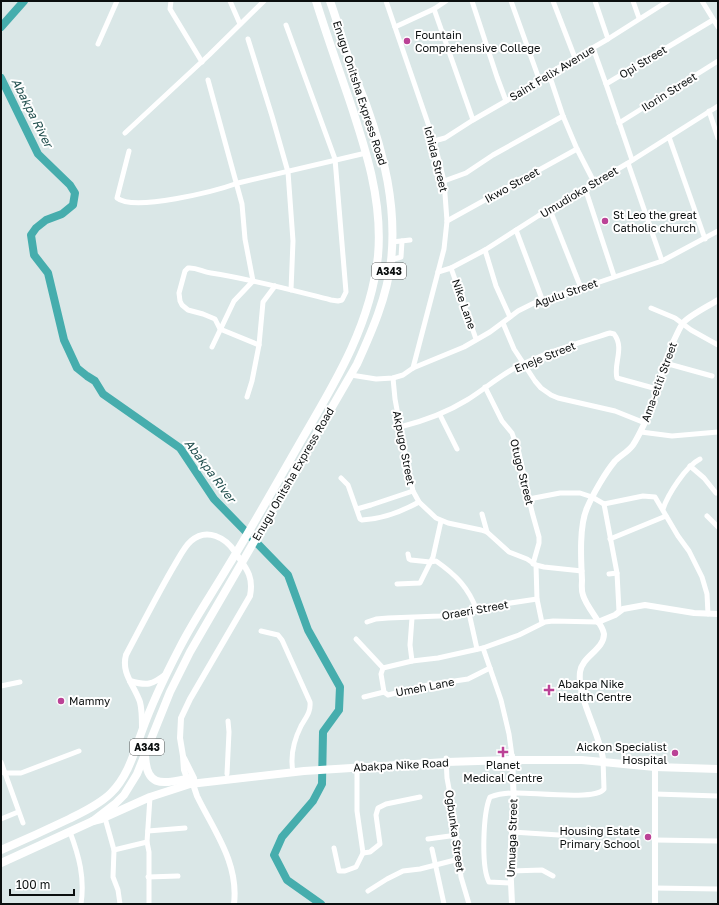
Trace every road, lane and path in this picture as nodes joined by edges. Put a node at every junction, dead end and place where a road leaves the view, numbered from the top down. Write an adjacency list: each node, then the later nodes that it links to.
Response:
1 (117, 1): 25 (street)
2 (171, 1): 29 (street)
3 (230, 1): 19 (street)
4 (264, 1): 19 (street)
5 (316, 1): 46 (main road, Enugu Onitsha Express Road / A343)
6 (330, 1): 61 (main road, Enugu Onitsha Express Road / A343)
7 (386, 1): 21 (street, Ichida Street)
8 (446, 1): 16 (street)
9 (472, 1): 34 (street)
10 (511, 1): 31 (street)
11 (554, 1): 27 (street)
12 (595, 1): 24 (street)
13 (633, 1): 17 (street)
14 (668, 1): 17 (street, Saint Felix Avenue)
15 (702, 1): 18 (street)
16 (434, 8): 21 (street); 38 (street)
17 (639, 18): 24 (street, Saint Felix Avenue)
18 (713, 20): 22 (street); 33 (street, Opi Street)
19 (240, 24): 29 (street)
20 (286, 25): 47 (street)
21 (395, 27): 43 (street, Ichida Street)
22 (718, 27)
23 (248, 39): 49 (street)
24 (608, 39): 26 (street, Saint Felix Avenue)
25 (98, 44)
26 (593, 48): 27 (street, Saint Felix Avenue); 33 (street, Opi Street)
27 (575, 58): 30 (street, Saint Felix Avenue)
28 (718, 61): 39 (street, Ilorin Street)
29 (202, 62): 40 (street)
30 (549, 74): 31 (street, Saint Felix Avenue); 37 (street)
31 (539, 79): 34 (street, Saint Felix Avenue)
32 (208, 80): 52 (street)
33 (606, 84): 39 (street)
34 (506, 101): 38 (street, Saint Felix Avenue)
35 (718, 106): 36 (street, Umudioka Street)
36 (709, 111): 41 (street, Umudioka Street); 42 (street)
37 (563, 116): 44 (street); 50 (street)
38 (473, 120): 43 (street, Saint Felix Avenue)
39 (619, 123): 48 (street)
40 (125, 133)
41 (669, 136): 48 (street, Umudioka Street); 58 (street)
42 (718, 138)
43 (434, 141): 50 (street, Ichida Street)
44 (577, 149): 51 (street); 55 (street, Ikwo Street)
45 (129, 151): 52 (street)
46 (366, 153): 47 (street); 139 (main road, Enugu Onitsha Express Road / A343)
47 (335, 159): 49 (street); 71 (street)
48 (630, 161): 51 (street, Umudioka Street); 64 (street)
49 (288, 172): 52 (street); 71 (street)
50 (444, 181): 55 (street, Ichida Street)
51 (594, 182): 53 (street, Umudioka Street)
52 (238, 183): 68 (street)
53 (585, 188): 54 (street, Umudioka Street); 67 (street)
54 (550, 210): 56 (street, Umudioka Street); 70 (street)
55 (447, 221): 66 (street, Ichida Street)
56 (516, 230): 62 (street, Umudioka Street); 72 (street)
57 (718, 231): 58 (street, Agulu Street)
58 (706, 239): 64 (street, Agulu Street)
59 (410, 240): 60 (street)
60 (402, 241): 61 (street); 63 (street)
61 (392, 242): 63 (main road, Enugu Onitsha Express Road / A343)
62 (485, 250): 65 (street, Umudioka Street); 75 (street)
63 (391, 260): 86 (main road, Enugu Onitsha Express Road / A343)
64 (662, 261): 67 (street, Agulu Street)
65 (451, 268): 66 (street, Umudioka Street); 79 (street, Nike Lane)
66 (438, 272): 85 (street, Ichida Street)
67 (614, 276): 70 (street, Agulu Street)
68 (253, 282): 69 (street); 78 (street); 78 (street)
69 (274, 286): 71 (street); 80 (street)
70 (581, 288): 72 (street, Agulu Street)
71 (291, 290)
72 (542, 299): 75 (street, Agulu Street)
73 (718, 300): 77 (street)
74 (652, 308): 77 (street)
75 (510, 317): 76 (street, Agulu Street)
76 (503, 323): 79 (street, Agulu Street); 84 (street)
77 (682, 323): 81 (street); 83 (street, Ama-etiti Street)
78 (220, 329): 80 (street); 82 (street)
79 (476, 340): 85 (street, Agulu Street)
80 (259, 345): 91 (street)
81 (718, 345)
82 (212, 347)
83 (666, 363): 87 (street); 90 (street, Ama-etiti Street)
84 (524, 364): 89 (street, Eneje Street); 90 (street, Eneje Street); 93 (street)
85 (413, 368): 88 (street, Agulu Street)
86 (351, 375): 88 (street, Agulu Street); 148 (main road, Enugu Onitsha Express Road / A343)
87 (712, 376)
88 (393, 378): 94 (street, Akpugo Street)
89 (485, 387): 92 (street, Eneje Street); 104 (street, Otugo Street)
90 (657, 389): 93 (street, Ama-etiti Street)
91 (247, 397)
92 (440, 415): 94 (street, Eneje Street); 97 (street)
93 (645, 423): 95 (street, Ama-etiti Street)
94 (400, 427): 101 (street, Akpugo Street)
95 (641, 432): 96 (street); 103 (street, Ama-etiti Street)
96 (718, 432)
97 (457, 449)
98 (700, 459): 99 (street)
99 (690, 466): 102 (street); 108 (street)
100 (341, 478): 107 (street)
101 (413, 491): 105 (street, Akpugo Street); 107 (street)
102 (716, 493)
103 (592, 498): 104 (street); 106 (street); 119 (street, Ama-etiti Street)
104 (529, 499): 118 (street, Otugo Street)
105 (419, 502): 107 (street); 112 (street, Akpugo Street)
106 (604, 504): 108 (street); 115 (street)
107 (357, 509)
108 (663, 509): 110 (street)
109 (482, 514): 114 (street)
110 (666, 516): 115 (street); 127 (street)
111 (707, 516): 113 (street)
112 (441, 521): 114 (street, Akpugo Street); 117 (street)
113 (718, 527)
114 (487, 532): 118 (street, Akpugo Street)
115 (610, 539): 120 (street)
116 (408, 554): 117 (street)
117 (432, 562): 122 (street); 124 (street)
118 (535, 565): 119 (street, Akpugo Street); 123 (street, Otugo Street)
119 (582, 571): 131 (street, Ama-etiti Street)
120 (617, 573): 121 (street); 125 (street)
121 (609, 574)
122 (397, 584)
123 (537, 600): 124 (street, Oraeri Street); 132 (street, Otugo Street)
124 (477, 611): 126 (street, Oraeri Street)
125 (619, 612): 127 (street); 131 (street)
126 (470, 613): 129 (street, Oraeri Street); 135 (street)
127 (708, 614): 128 (street)
128 (718, 614)
129 (412, 618): 130 (street, Oraeri Street); 136 (street)
130 (367, 622)
131 (598, 622): 132 (street); 151 (street, Ama-etiti Street)
132 (542, 623): 135 (street)
133 (262, 631): 157 (street)
134 (356, 639): 137 (street)
135 (480, 649): 136 (street); 138 (street)
136 (412, 661): 137 (street)
137 (383, 668): 143 (street, Umeh Lane)
138 (490, 668): 143 (street, Umeh Lane); 149 (street)
139 (166, 674): 140 (street); 146 (main road, Enugu Onitsha Express Road / A343)
140 (130, 681): 146 (street); 160 (street)
141 (20, 682): 142 (street)
142 (1, 686)
143 (384, 692): 144 (street)
144 (364, 697)
145 (228, 721): 159 (street)
146 (142, 730): 183 (main road, Enugu Onitsha Express Road / A343)
147 (79, 751): 158 (street)
148 (146, 751): 160 (main road); 169 (main road, Enugu Onitsha Express Road / A343)
149 (512, 758): 150 (main road, Abakpa Nike Road); 151 (main road, Abakpa Nike Road); 161 (street, Umuaga Street)
150 (446, 760): 153 (main road, Abakpa Nike Road); 175 (street, Ogbunka Street)
151 (603, 761): 155 (main road, Abakpa Nike Road); 161 (street)
152 (2, 765): 158 (street)
153 (357, 765): 157 (main road, Abakpa Nike Road); 185 (street)
154 (718, 765): 155 (main road, Abakpa Nike Road)
155 (655, 766): 156 (main road, Abakpa Nike Road); 162 (street)
156 (718, 769)
157 (293, 770): 159 (main road, Abakpa Nike Road); 160 (main road, Abakpa Nike Road)
158 (4, 773): 166 (street)
159 (227, 774): 160 (main road, Abakpa Nike Road)
160 (190, 782): 164 (main road, Abakpa Nike Road); 200 (street)
161 (514, 792): 174 (street, Umuaga Street); 193 (street, Umuaga Street)
162 (655, 794): 163 (street); 178 (street)
163 (718, 796)
164 (150, 797): 167 (main road, Abakpa Nike Road); 172 (street)
165 (420, 797): 185 (street)
166 (18, 812): 168 (street); 170 (street)
167 (104, 818): 169 (main road, Abakpa Nike Road); 184 (street)
168 (1, 819)
169 (92, 821): 173 (main road, Enugu Onitsha Express Road / A343)
170 (23, 823)
171 (185, 828): 172 (street)
172 (148, 831): 179 (street)
173 (70, 832): 187 (main road, Enugu Onitsha Express Road / A343); 197 (street)
174 (512, 832): 176 (street); 189 (street, Umuaga Street)
175 (457, 835): 177 (street); 186 (street, Ogbunka Street)
176 (559, 835)
177 (428, 840)
178 (655, 840): 180 (street); 194 (street)
179 (147, 842): 184 (street); 192 (street)
180 (718, 842)
181 (334, 848): 185 (street)
182 (432, 848): 188 (street)
183 (1, 850)
184 (114, 850): 198 (street)
185 (363, 853)
186 (458, 859): 188 (street); 202 (street, Ogbunka Street)
187 (1, 863)
188 (436, 865): 196 (street); 201 (street)
189 (511, 871): 191 (street); 193 (street, Umuaga Street)
190 (178, 876): 192 (street)
191 (553, 876)
192 (148, 877): 199 (street)
193 (511, 882): 203 (street, Umuaga Street)
194 (655, 888): 195 (street); 204 (street)
195 (718, 889)
196 (368, 891)
197 (81, 904)
198 (120, 904)
199 (149, 904)
200 (234, 904)
201 (444, 904)
202 (468, 904)
203 (512, 904)
204 (655, 904)

